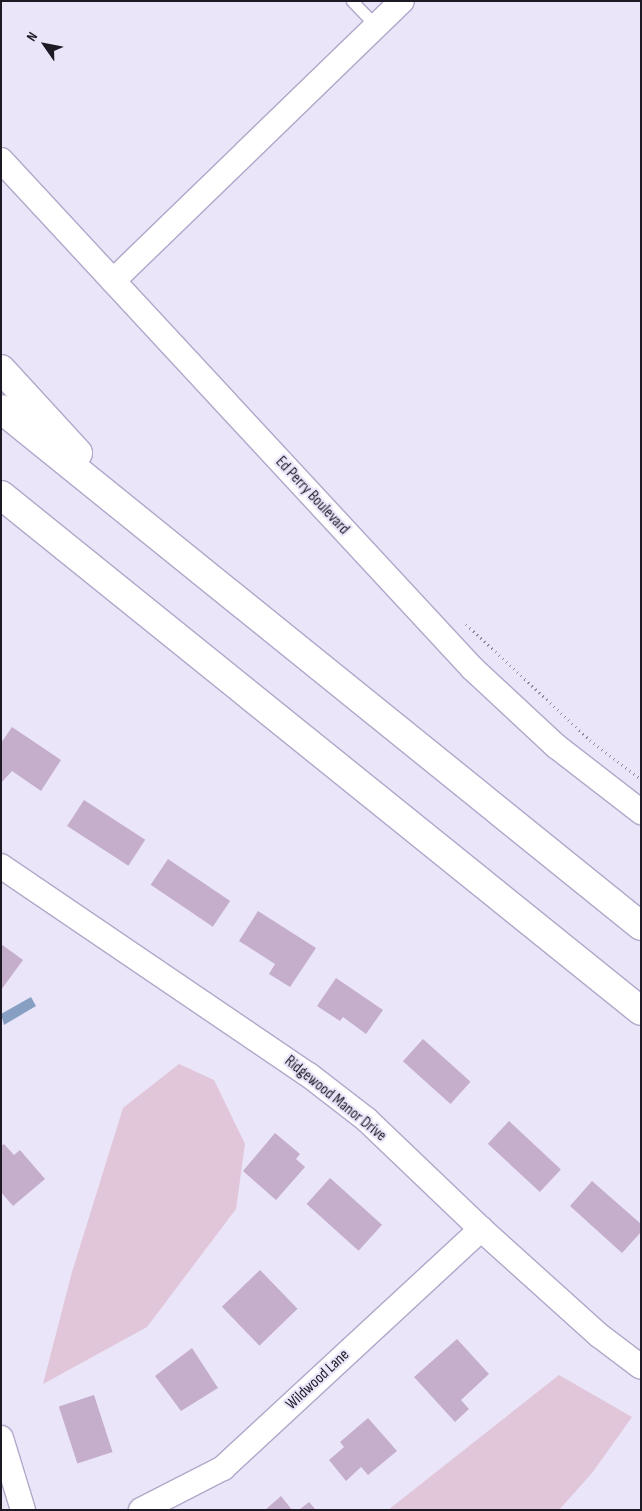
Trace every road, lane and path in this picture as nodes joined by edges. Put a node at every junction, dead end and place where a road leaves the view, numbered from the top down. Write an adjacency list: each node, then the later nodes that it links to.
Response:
1 (352, 1): 3 (lane)
2 (402, 1): 3 (street)
3 (376, 26): 5 (street)
4 (1, 160): 5 (street, Ed Perry Boulevard)
5 (113, 281): 12 (street, Ed Perry Boulevard)
6 (1, 369): 10 (highway)
7 (1, 409): 10 (highway)
8 (1, 495): 11 (highway)
9 (1, 513): 11 (highway)
10 (148, 527): 14 (highway)
11 (128, 594): 15 (highway)
12 (641, 812)
13 (1, 866): 16 (street, Ridgewood Manor Drive)
14 (641, 926)
15 (641, 1011)
16 (481, 1229): 17 (street, Ridgewood Manor Drive); 20 (street, Wildwood Lane)
17 (641, 1368)
18 (1, 1438): 19 (street)
19 (23, 1510)
20 (140, 1510)

